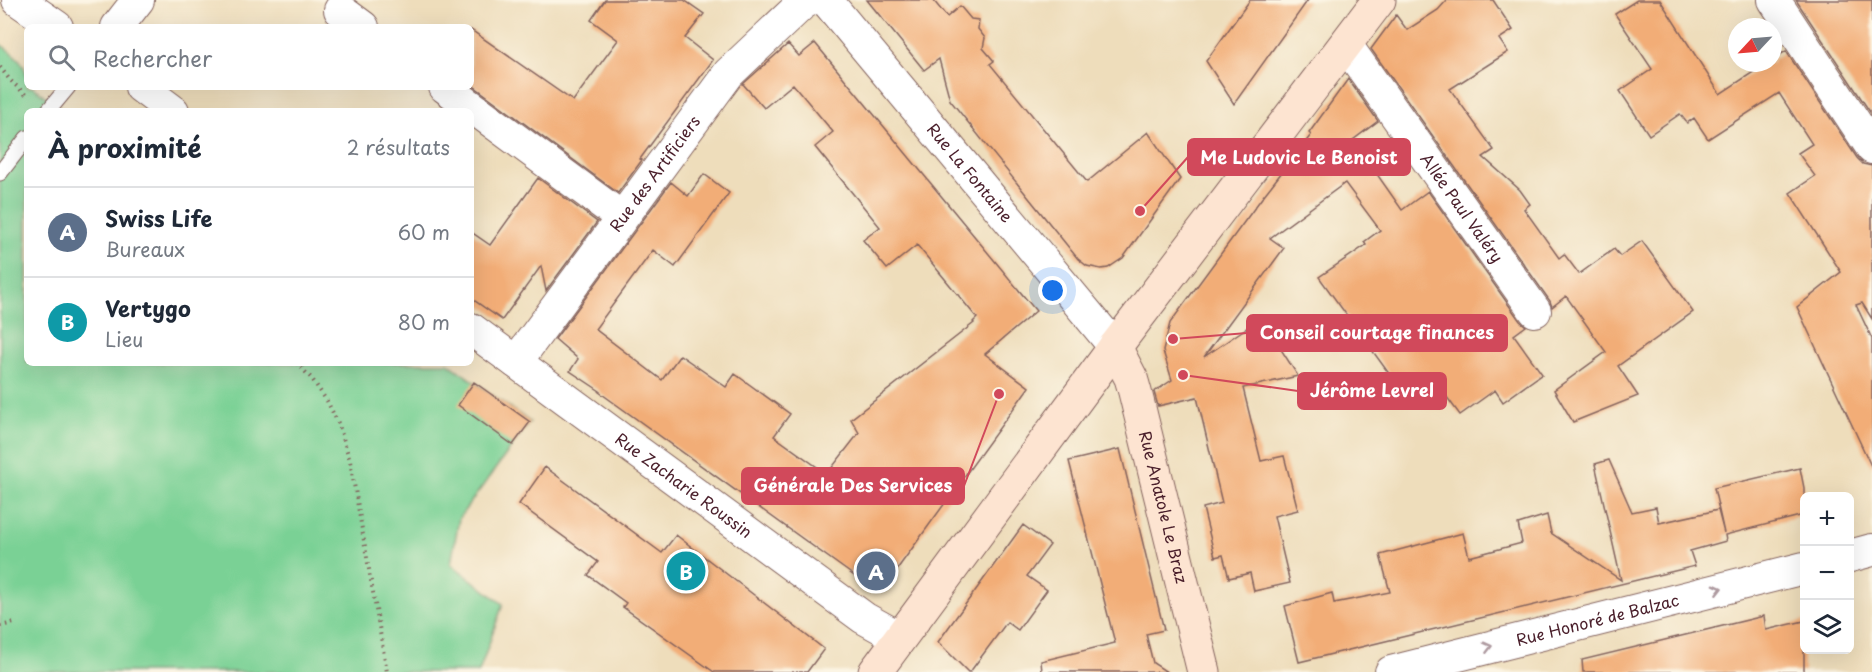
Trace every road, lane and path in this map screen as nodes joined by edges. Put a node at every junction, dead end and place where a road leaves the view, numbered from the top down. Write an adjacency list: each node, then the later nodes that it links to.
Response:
1 (18, 0): 7 (street)
2 (138, 0): 8 (street)
3 (809, 0): 22 (street, Rue des Artificiers)
4 (826, 0): 25 (street, Rue La Fontaine)
5 (1379, 0): 9 (main road)
6 (1774, 0): 20 (street)
7 (53, 24)
8 (119, 24)
9 (1346, 45): 23 (street, Allée Paul Valéry); 25 (main road)
10 (0, 67): 14 (path)
11 (66, 90): 15 (lane)
12 (145, 90): 16 (street)
13 (449, 90): 17 (street)
14 (27, 96)
15 (50, 108)
16 (170, 108)
17 (473, 108)
18 (474, 108): 22 (street)
19 (24, 142): 21 (lane)
20 (1872, 148)
21 (0, 173)
22 (621, 217): 26 (street, Rue des Artificiers)
23 (1535, 311)
24 (474, 331): 26 (street, Rue Zacharie Roussin)
25 (1114, 346): 31 (main road); 34 (main road, Rue Anatole Le Braz)
26 (516, 362): 31 (street, Rue Zacharie Roussin)
27 (300, 366): 32 (path)
28 (1800, 569): 35 (street, Rue Honoré de Balzac, one-way to 28)
29 (14, 623): 30 (path)
30 (0, 626)
31 (900, 639): 33 (main road)
32 (387, 672)
33 (875, 672)
34 (1204, 672)
35 (1391, 672)

